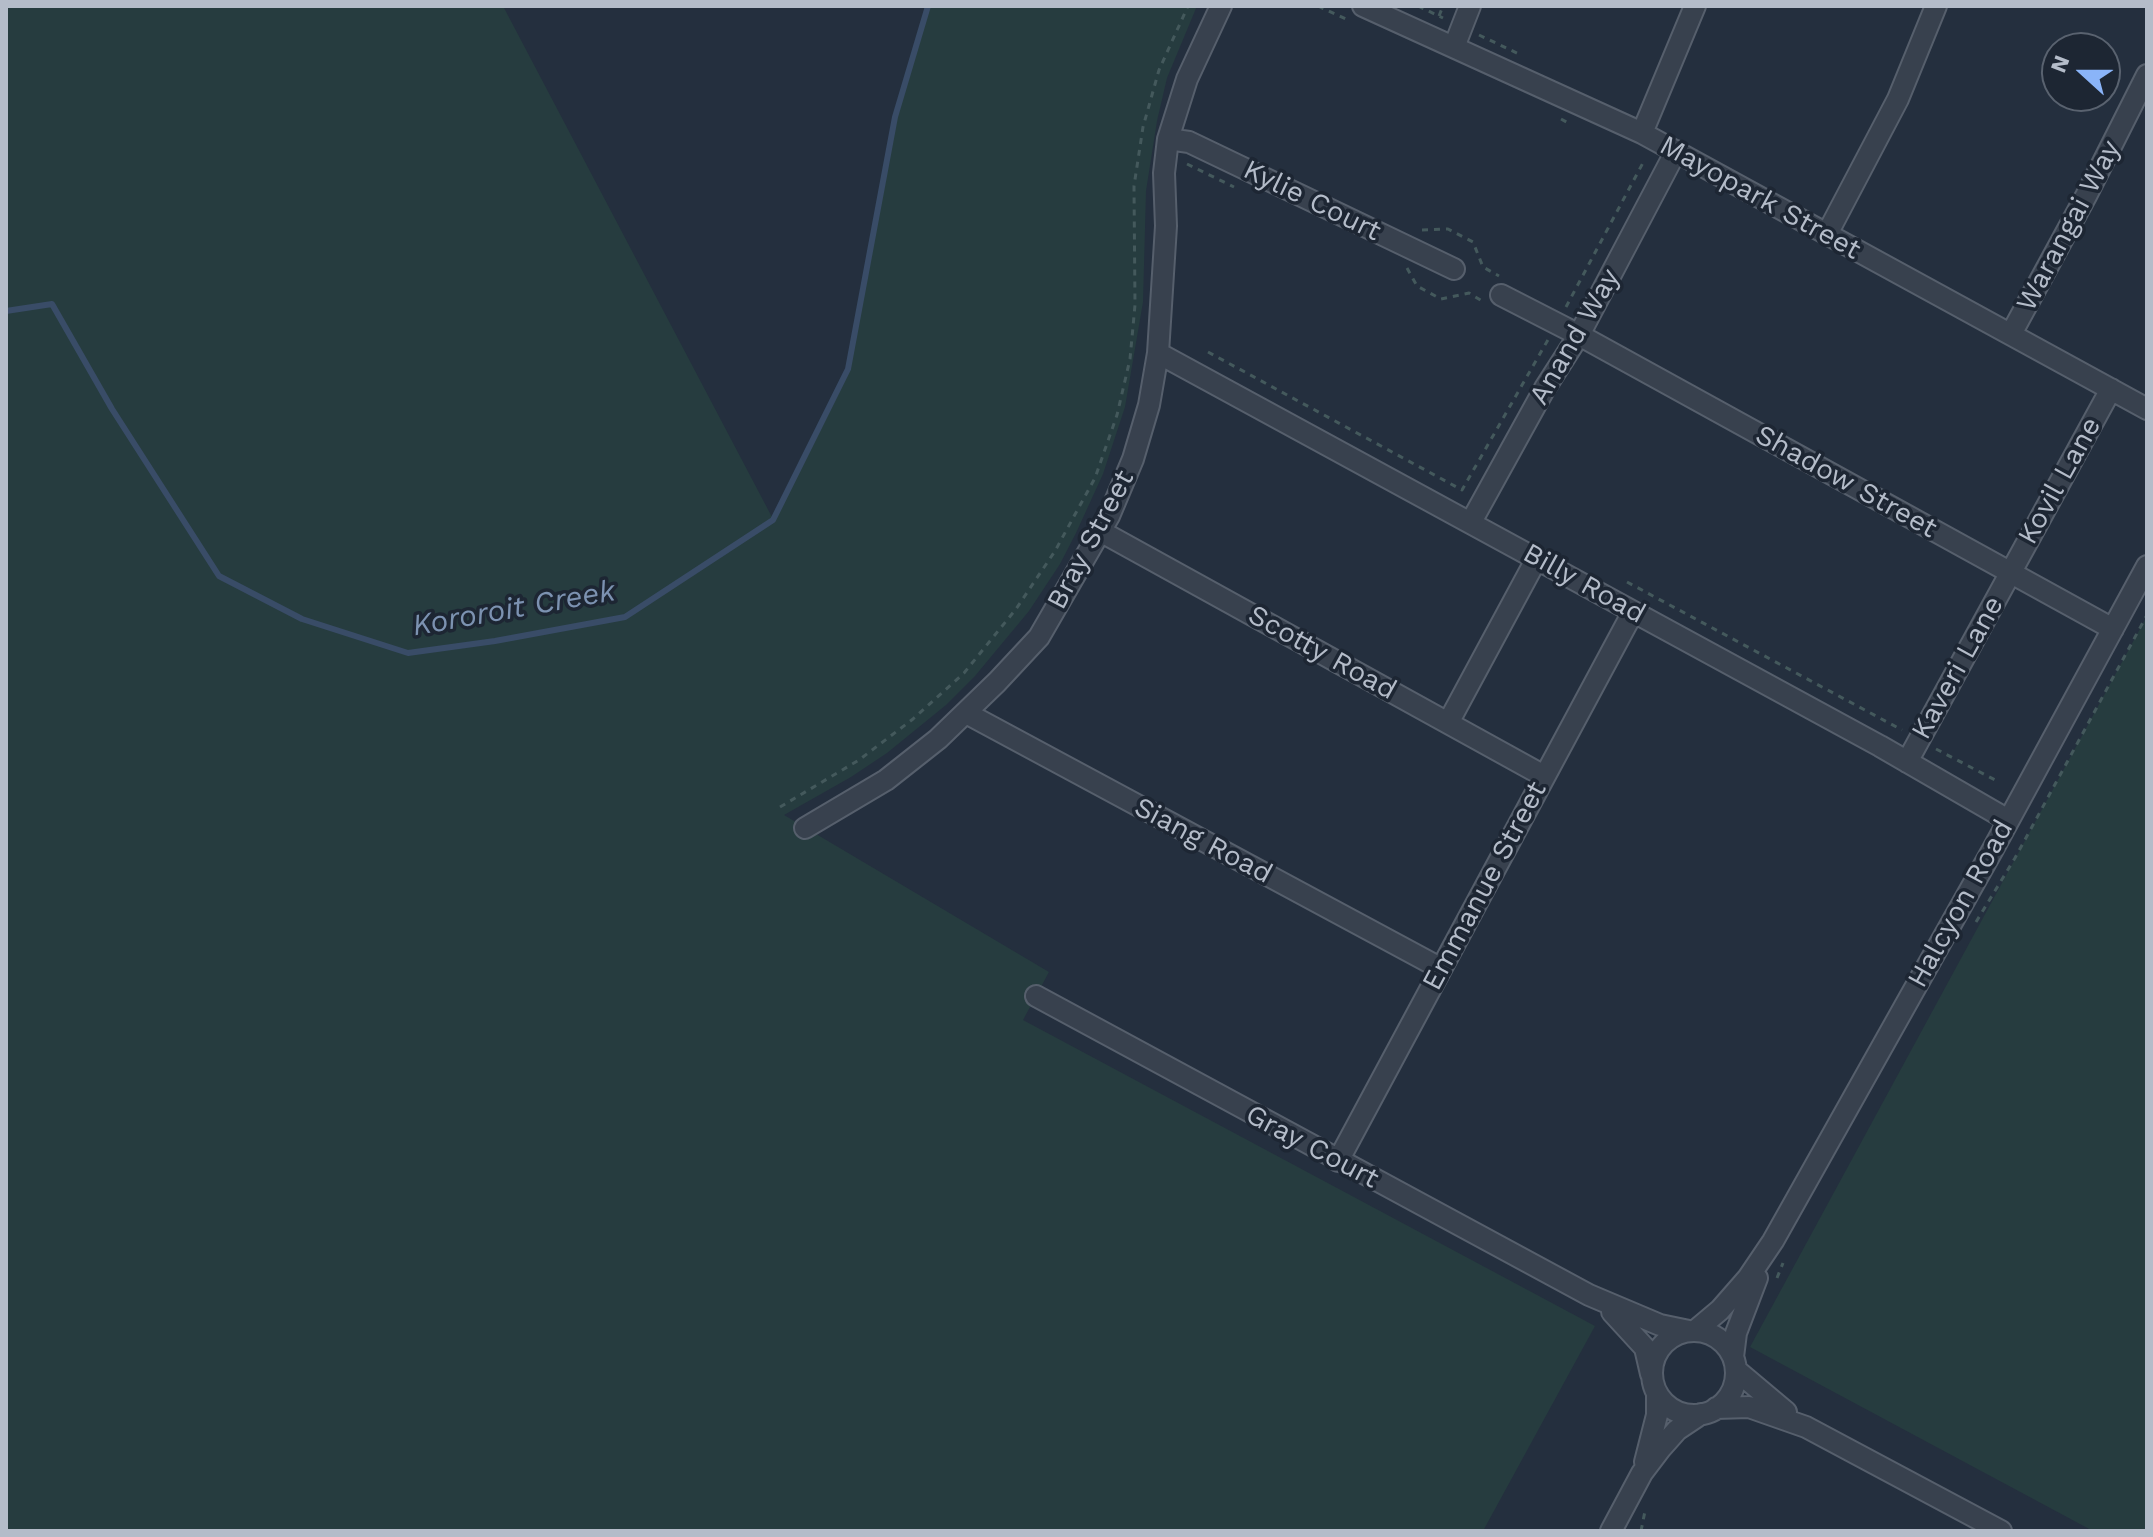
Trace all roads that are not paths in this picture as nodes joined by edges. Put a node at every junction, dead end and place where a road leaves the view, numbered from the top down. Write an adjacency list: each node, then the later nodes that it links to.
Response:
1 (1221, 6): 9 (street, Bray Street)
2 (1363, 6): 6 (street, Mayopark Street)
3 (1470, 6): 6 (street)
4 (1695, 6): 8 (street)
5 (1936, 6): 11 (street)
6 (1454, 47): 8 (street, Mayopark Street)
7 (2147, 75): 14 (street, Warangai Way)
8 (1642, 133): 10 (street, Mayopark Street)
9 (1168, 139): 12 (street, Kylie Court); 16 (street, Bray Street)
10 (1676, 151): 11 (street, Mayopark Street); 15 (street, Anand Way)
11 (1827, 234): 14 (street, Mayopark Street)
12 (1454, 269)
13 (1501, 295): 15 (street, Shadow Street)
14 (2011, 334): 17 (street, Mayopark Street)
15 (1579, 335): 19 (street, Anand Way); 23 (street, Shadow Street)
16 (1158, 353): 19 (street, Billy Road); 20 (street, Bray Street)
17 (2111, 389): 18 (street, Mayopark Street); 23 (street, Kovil Lane)
18 (2147, 409)
19 (1471, 522): 21 (street, Billy Road)
20 (1100, 531): 26 (street, Bray Street); 27 (street, Scotty Road)
21 (1537, 558): 24 (street, Billy Road); 27 (street)
22 (2147, 566): 25 (street, Halcyon Road)
23 (2010, 573): 25 (street, Shadow Street); 28 (street, Kaveri Lane)
24 (1633, 612): 28 (street, Billy Road); 29 (street, Emmanue Street)
25 (2113, 629): 30 (street, Halcyon Road)
26 (966, 713): 31 (street, Bray Street); 32 (street, Siang Road)
27 (1448, 723): 29 (street, Scotty Road)
28 (1907, 762): 30 (street, Billy Road)
29 (1544, 776): 32 (street, Emmanue Street)
30 (2008, 820): 35 (street, Halcyon Road)
31 (805, 828)
32 (1440, 968): 34 (street, Emmanue Street)
33 (1036, 996): 34 (street, Gray Court)
34 (1338, 1161): 36 (street, Gray Court)
35 (1781, 1246): 37 (street); 38 (street)
36 (1589, 1295): 37 (street); 39 (street)
37 (1692, 1331): 38 (street); 39 (street)
38 (1734, 1363): 40 (street); 41 (street)
39 (1654, 1387): 40 (street); 42 (street)
40 (1708, 1411): 41 (street); 42 (street)
41 (1806, 1427): 44 (street)
42 (1642, 1473): 43 (street)
43 (1611, 1531)
44 (2001, 1531)

